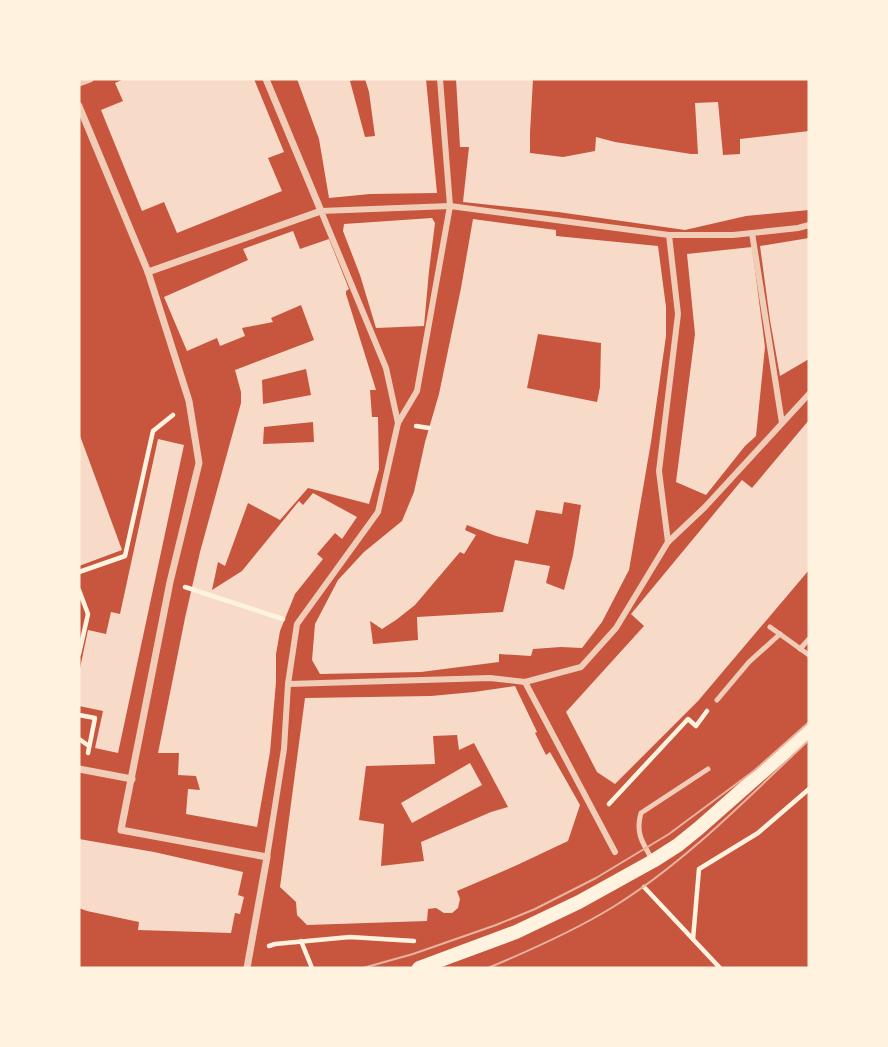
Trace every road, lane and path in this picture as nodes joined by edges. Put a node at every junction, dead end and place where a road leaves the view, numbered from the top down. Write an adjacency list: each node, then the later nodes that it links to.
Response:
1 (90, 79): 4 (street)
2 (266, 79): 7 (street)
3 (440, 79): 6 (street)
4 (79, 83)
5 (79, 107): 11 (street)
6 (450, 205): 7 (street); 10 (street); 14 (street)
7 (321, 211): 11 (street); 14 (street)
8 (809, 225): 9 (street)
9 (752, 233): 10 (street); 15 (street)
10 (669, 235): 16 (street)
11 (148, 272): 13 (street)
12 (809, 394): 15 (street)
13 (190, 401): 17 (path); 36 (street)
14 (398, 423): 20 (street)
15 (782, 423): 16 (street)
16 (668, 542): 27 (street)
17 (79, 572)
18 (79, 590): 25 (path)
19 (204, 593): 20 (path)
20 (297, 624): 28 (street)
21 (770, 627): 22 (lane)
22 (780, 634): 24 (lane); 29 (lane)
23 (809, 639): 24 (lane)
24 (800, 649): 26 (lane)
25 (79, 654)
26 (809, 655)
27 (525, 682): 28 (street); 38 (street)
28 (288, 684): 40 (street)
29 (716, 699): 38 (path)
30 (79, 715): 33 (path)
31 (809, 731): 41 (main road)
32 (79, 739): 33 (path)
33 (89, 746): 34 (path)
34 (82, 769): 36 (street)
35 (708, 769): 41 (lane)
36 (132, 779): 40 (street)
37 (809, 789): 43 (path)
38 (597, 818): 39 (street)
39 (615, 852)
40 (267, 857): 46 (street)
41 (653, 861): 49 (main road)
42 (654, 899): 43 (path)
43 (693, 939): 50 (path)
44 (414, 941): 45 (path)
45 (301, 942): 46 (path); 48 (path)
46 (250, 952): 47 (street)
47 (247, 968)
48 (312, 968)
49 (419, 968)
50 (720, 968)

